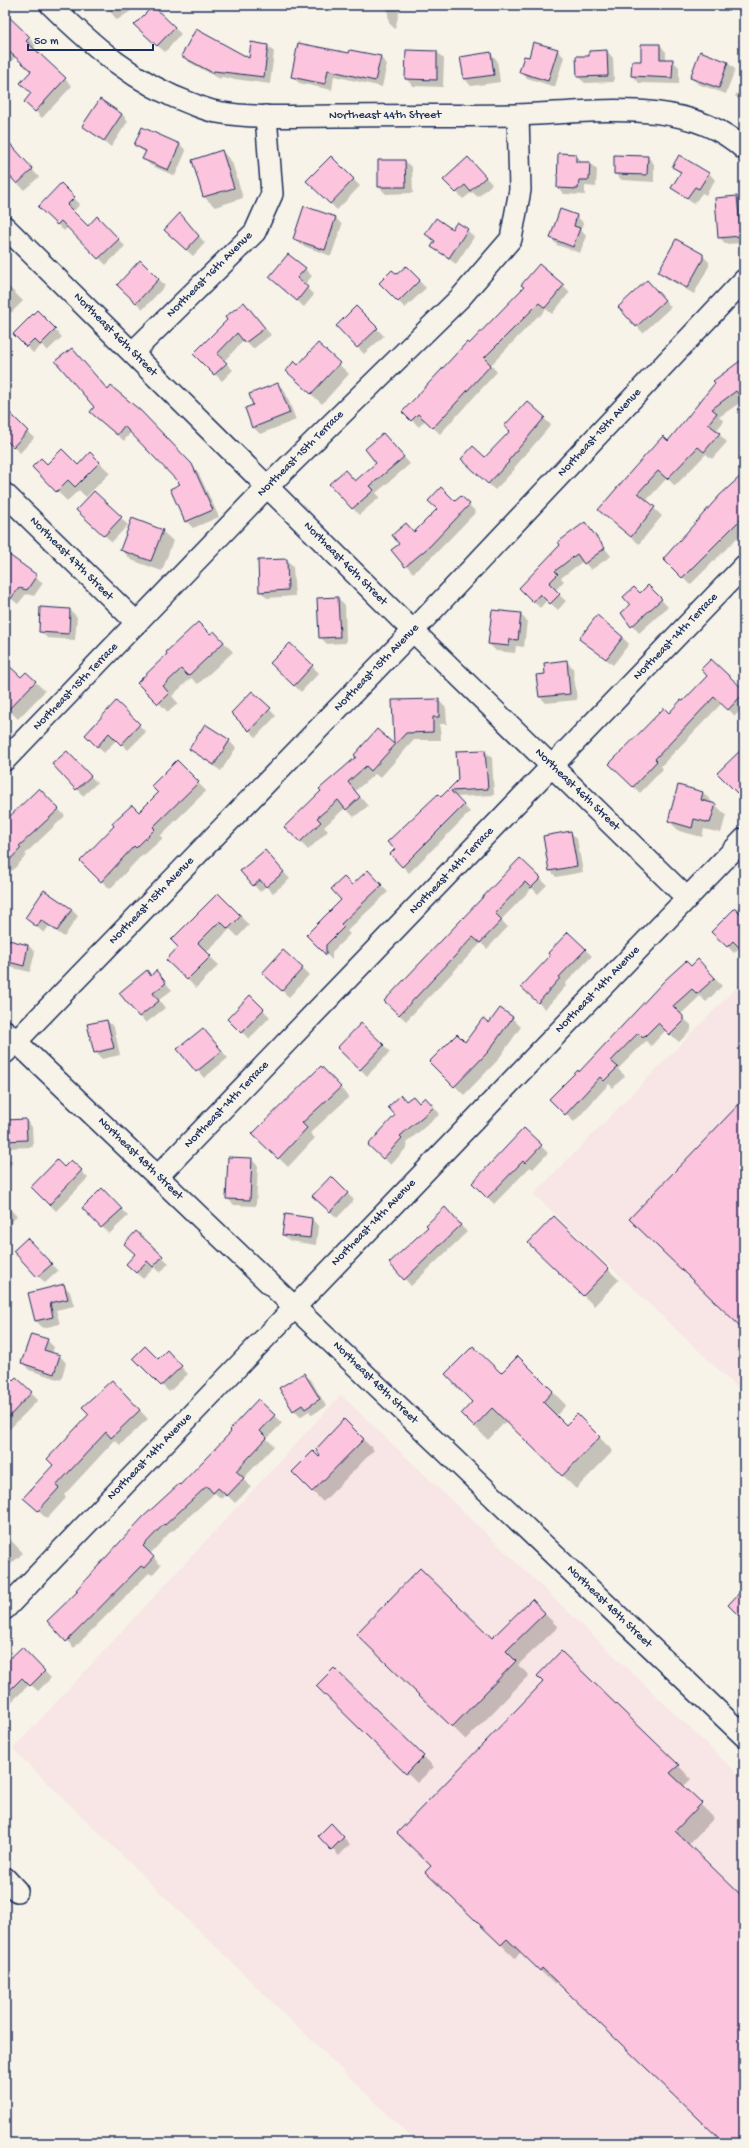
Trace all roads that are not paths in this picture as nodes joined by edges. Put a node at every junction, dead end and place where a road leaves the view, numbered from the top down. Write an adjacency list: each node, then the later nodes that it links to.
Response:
1 (51, 5): 3 (street, Northeast 44th Street)
2 (518, 115): 3 (street, Northeast 44th Street); 4 (street, Northeast 44th Street); 8 (street, Northeast 15th Terrace)
3 (266, 116): 7 (street, Northeast 16th Avenue)
4 (744, 149)
5 (5, 227): 7 (street, Northeast 46th Street)
6 (744, 280): 12 (street, Northeast 15th Avenue)
7 (132, 352): 8 (street, Northeast 46th Street)
8 (267, 488): 11 (street, Northeast 15th Terrace); 12 (street, Northeast 46th Street)
9 (5, 494): 11 (street, Northeast 47th Street)
10 (744, 566): 14 (street, Northeast 14th Terrace)
11 (137, 623): 13 (street, Northeast 15th Terrace)
12 (413, 631): 14 (street, Northeast 46th Street); 17 (street, Northeast 15th Avenue)
13 (5, 760)
14 (553, 766): 16 (street, Northeast 46th Street); 18 (street, Northeast 14th Terrace)
15 (744, 839): 16 (street, Northeast 14th Avenue)
16 (687, 898): 19 (street, Northeast 14th Avenue)
17 (9, 1041): 18 (street, Northeast 48th Street)
18 (158, 1176): 19 (street, Northeast 48th Street)
19 (294, 1306): 20 (street, Northeast 14th Avenue); 21 (street, Northeast 48th Street)
20 (5, 1609)
21 (744, 1736)

